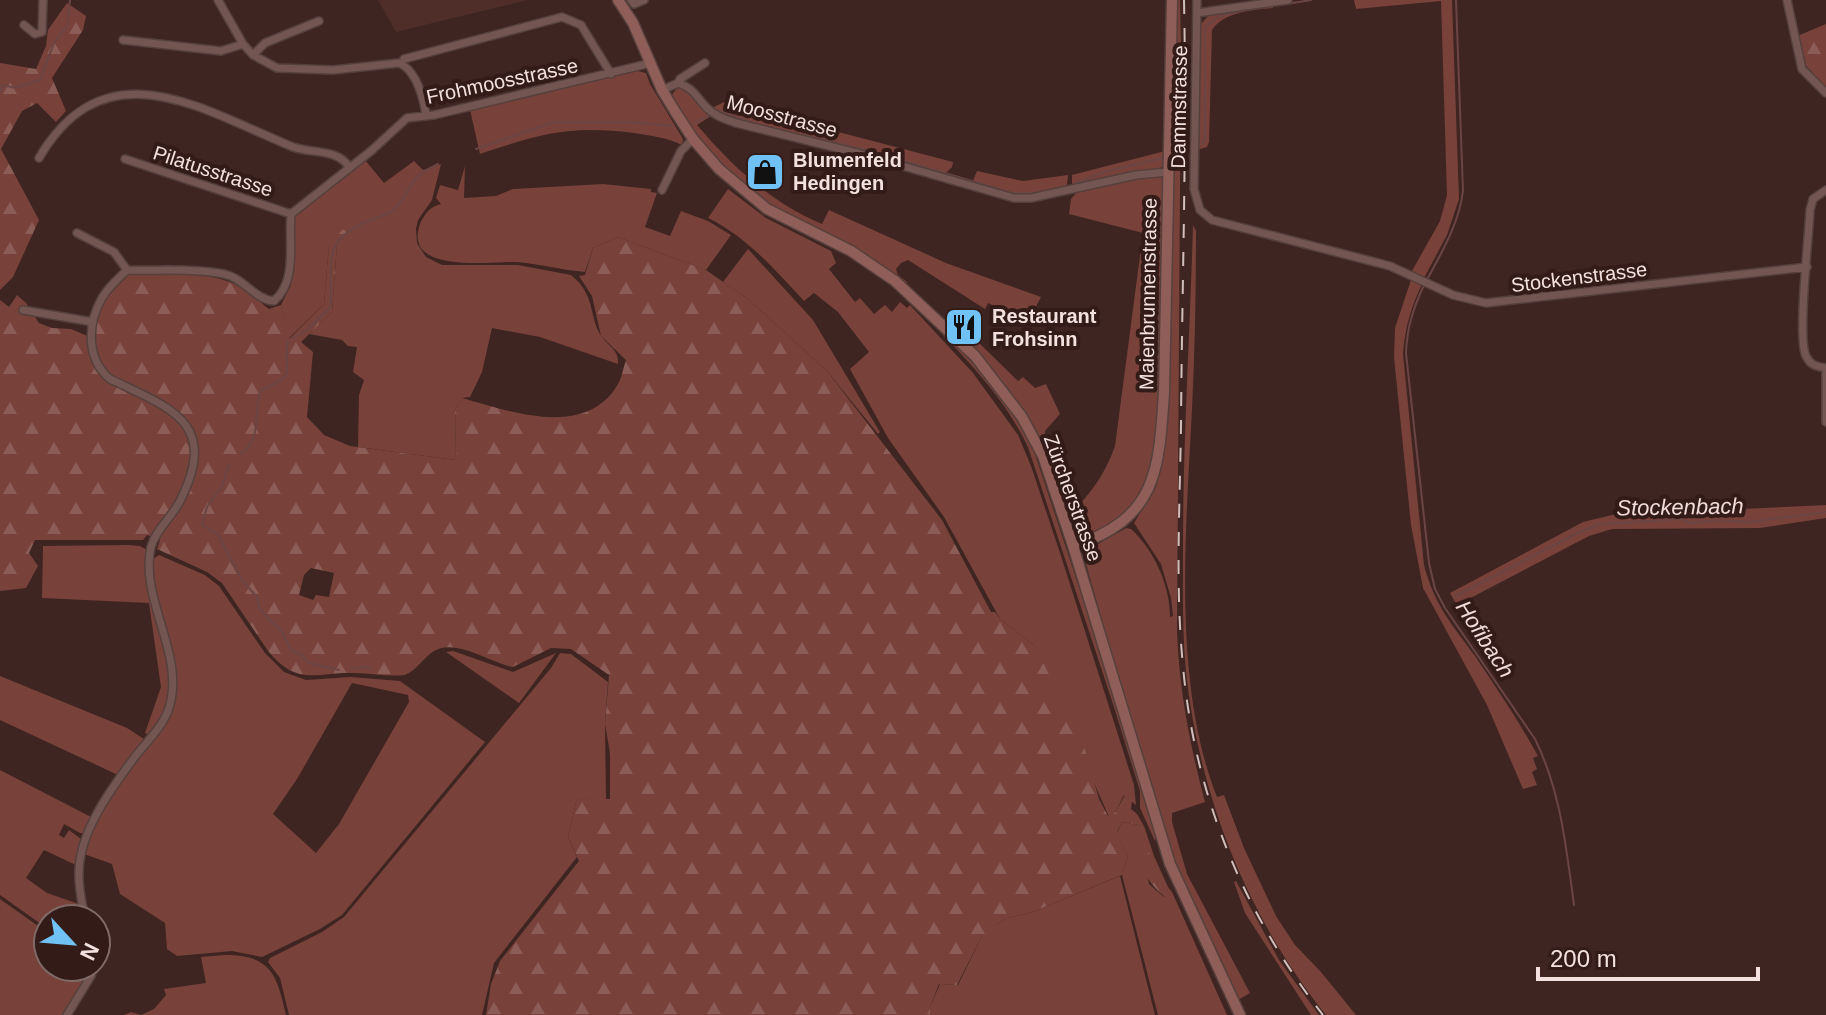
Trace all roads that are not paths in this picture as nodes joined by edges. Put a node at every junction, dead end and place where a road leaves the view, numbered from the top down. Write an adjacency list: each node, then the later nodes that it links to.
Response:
1 (43, 0): 12 (street)
2 (218, 0): 14 (street)
3 (618, 0): 17 (main road, Zürcherstrasse)
4 (631, 0): 5 (street)
5 (644, 0)
6 (1172, 0): 28 (main road, Maienbrunnenstrasse)
7 (1197, 0): 10 (street, Dammstrasse)
8 (1288, 0): 10 (street)
9 (1787, 0): 22 (street)
10 (1197, 13): 31 (street, Dammstrasse)
11 (319, 21): 15 (street)
12 (24, 25)
13 (123, 40): 14 (street)
14 (243, 44): 15 (street)
15 (253, 55): 23 (street)
16 (404, 59): 19 (street)
17 (651, 63): 19 (street, Frohmoosstrasse); 21 (main road, Zürcherstrasse)
18 (705, 63): 20 (street)
19 (611, 74): 23 (street, Frohmoosstrasse)
20 (678, 83): 21 (street); 28 (street, Moosstrasse)
21 (662, 90): 24 (main road, Zürcherstrasse)
22 (1826, 93)
23 (426, 114): 27 (street, Frohmoosstrasse)
24 (693, 139): 29 (street); 39 (main road, Zürcherstrasse)
25 (39, 158): 27 (street)
26 (125, 159): 32 (street, Pilatusstrasse)
27 (349, 167): 32 (street, Frohmoosstrasse)
28 (1169, 172): 39 (main road, Maienbrunnenstrasse)
29 (662, 190)
30 (1826, 190): 34 (street)
31 (1203, 213): 34 (street, Stockenstrasse)
32 (291, 214): 35 (street)
33 (77, 233): 35 (street)
34 (1807, 267): 38 (street)
35 (127, 270): 37 (street)
36 (23, 310): 37 (street)
37 (93, 322): 40 (street)
38 (1826, 422)
39 (1073, 546): 43 (main road, Zürcherstrasse)
40 (83, 903)
41 (87, 983): 42 (street)
42 (67, 1015)
43 (1240, 1015)

